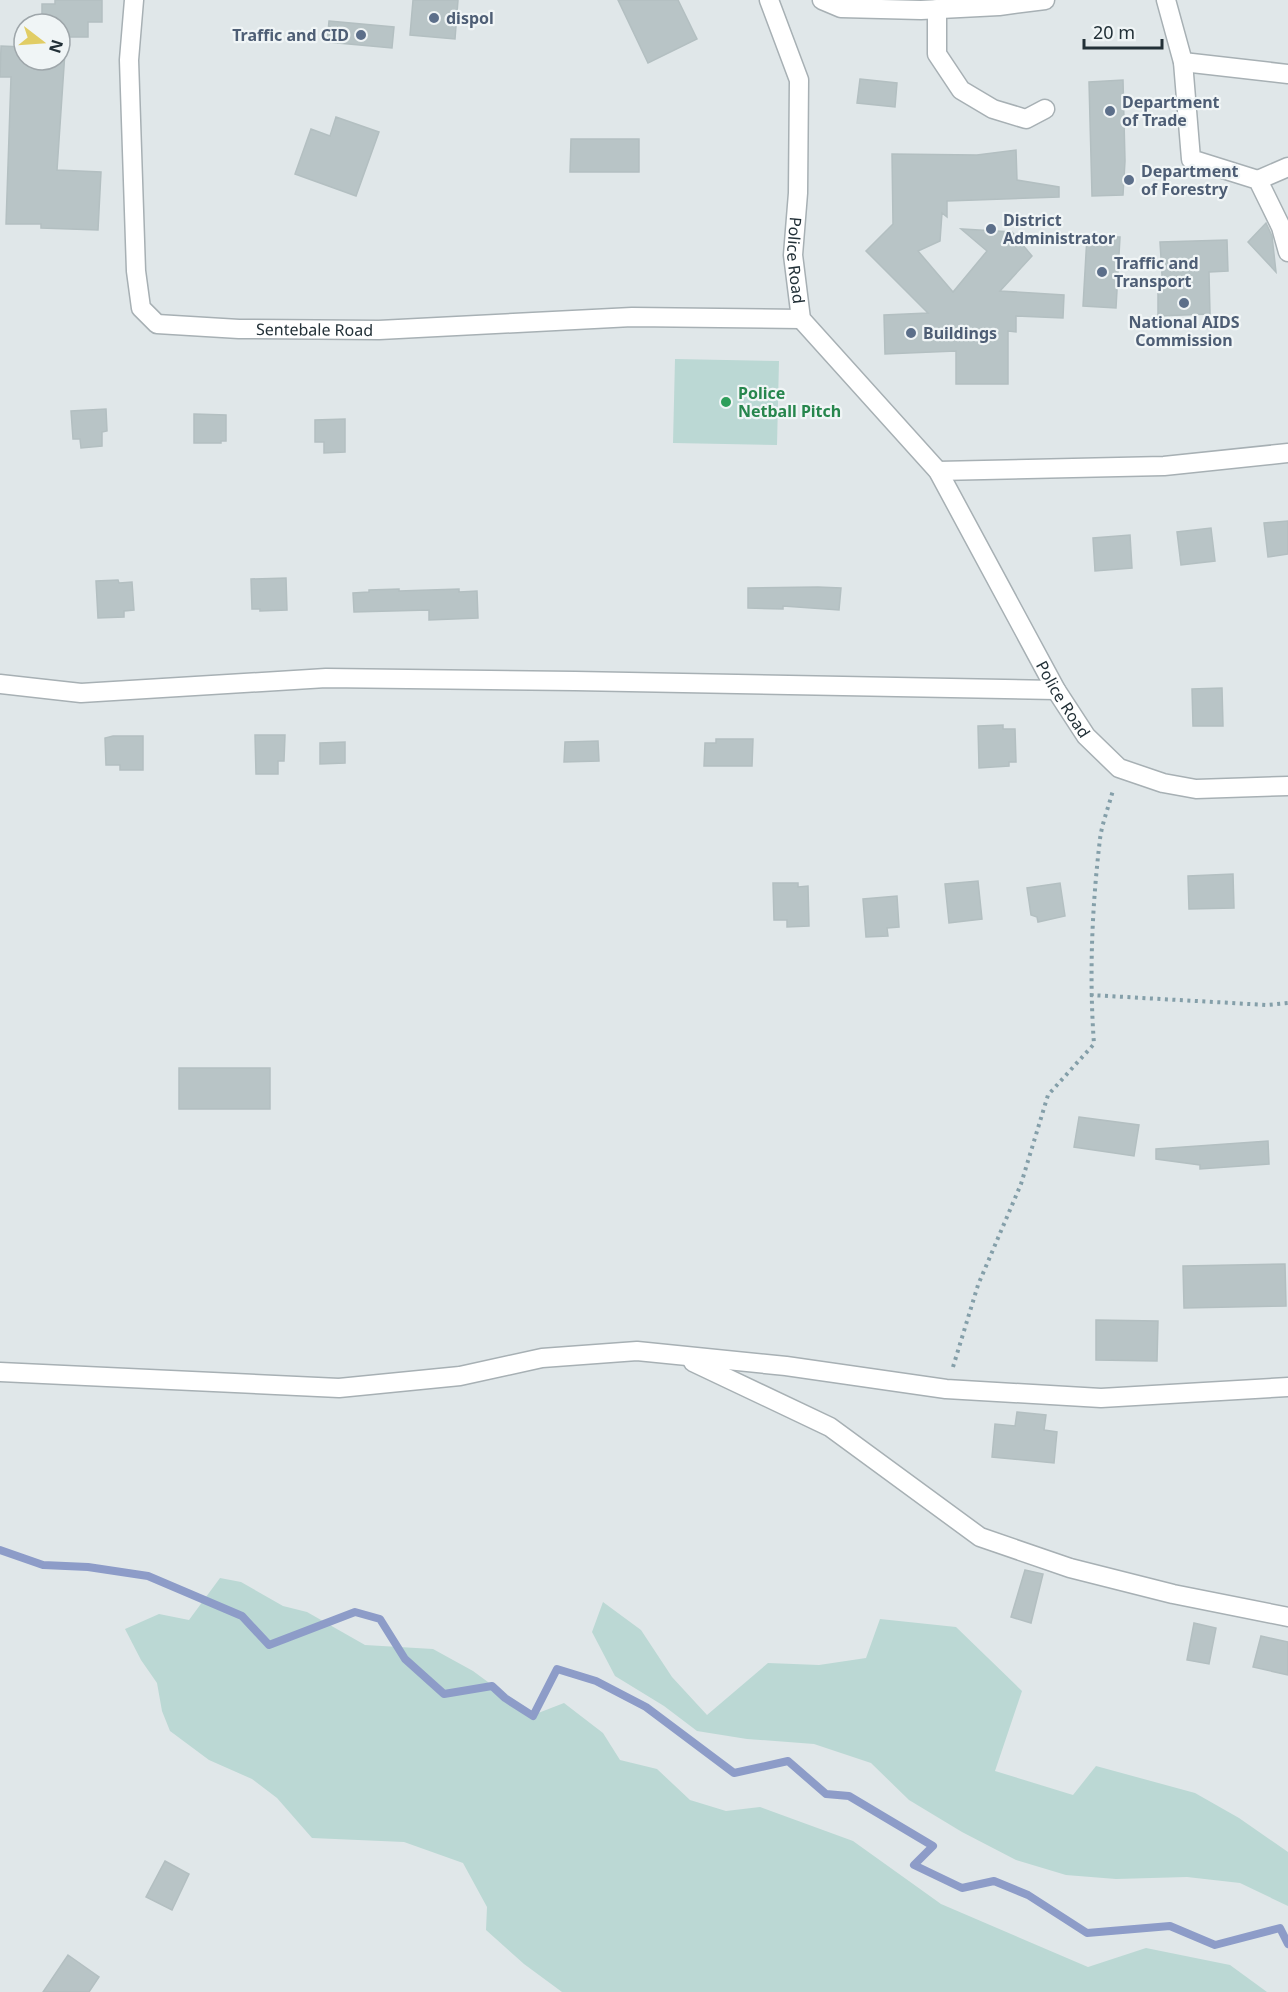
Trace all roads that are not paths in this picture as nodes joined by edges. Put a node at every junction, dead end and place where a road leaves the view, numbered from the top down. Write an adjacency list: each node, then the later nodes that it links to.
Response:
1 (134, 0): 13 (street, Sentebale Road)
2 (768, 0): 13 (street, Police Road)
3 (822, 0): 6 (street)
4 (1045, 0): 6 (street)
5 (1166, 0): 7 (street)
6 (937, 9): 9 (street)
7 (1183, 62): 8 (street); 11 (street)
8 (1288, 74)
9 (1045, 109)
10 (1288, 167): 11 (street)
11 (1258, 180): 12 (street)
12 (1288, 252)
13 (801, 319): 15 (street, Police Road)
14 (1288, 453): 15 (street)
15 (938, 471): 17 (street, Police Road)
16 (0, 684): 17 (street)
17 (1056, 690): 18 (street, Police Road)
18 (1288, 786)
19 (681, 1356): 20 (street); 21 (street); 22 (street)
20 (0, 1372)
21 (1288, 1387)
22 (1288, 1617)

